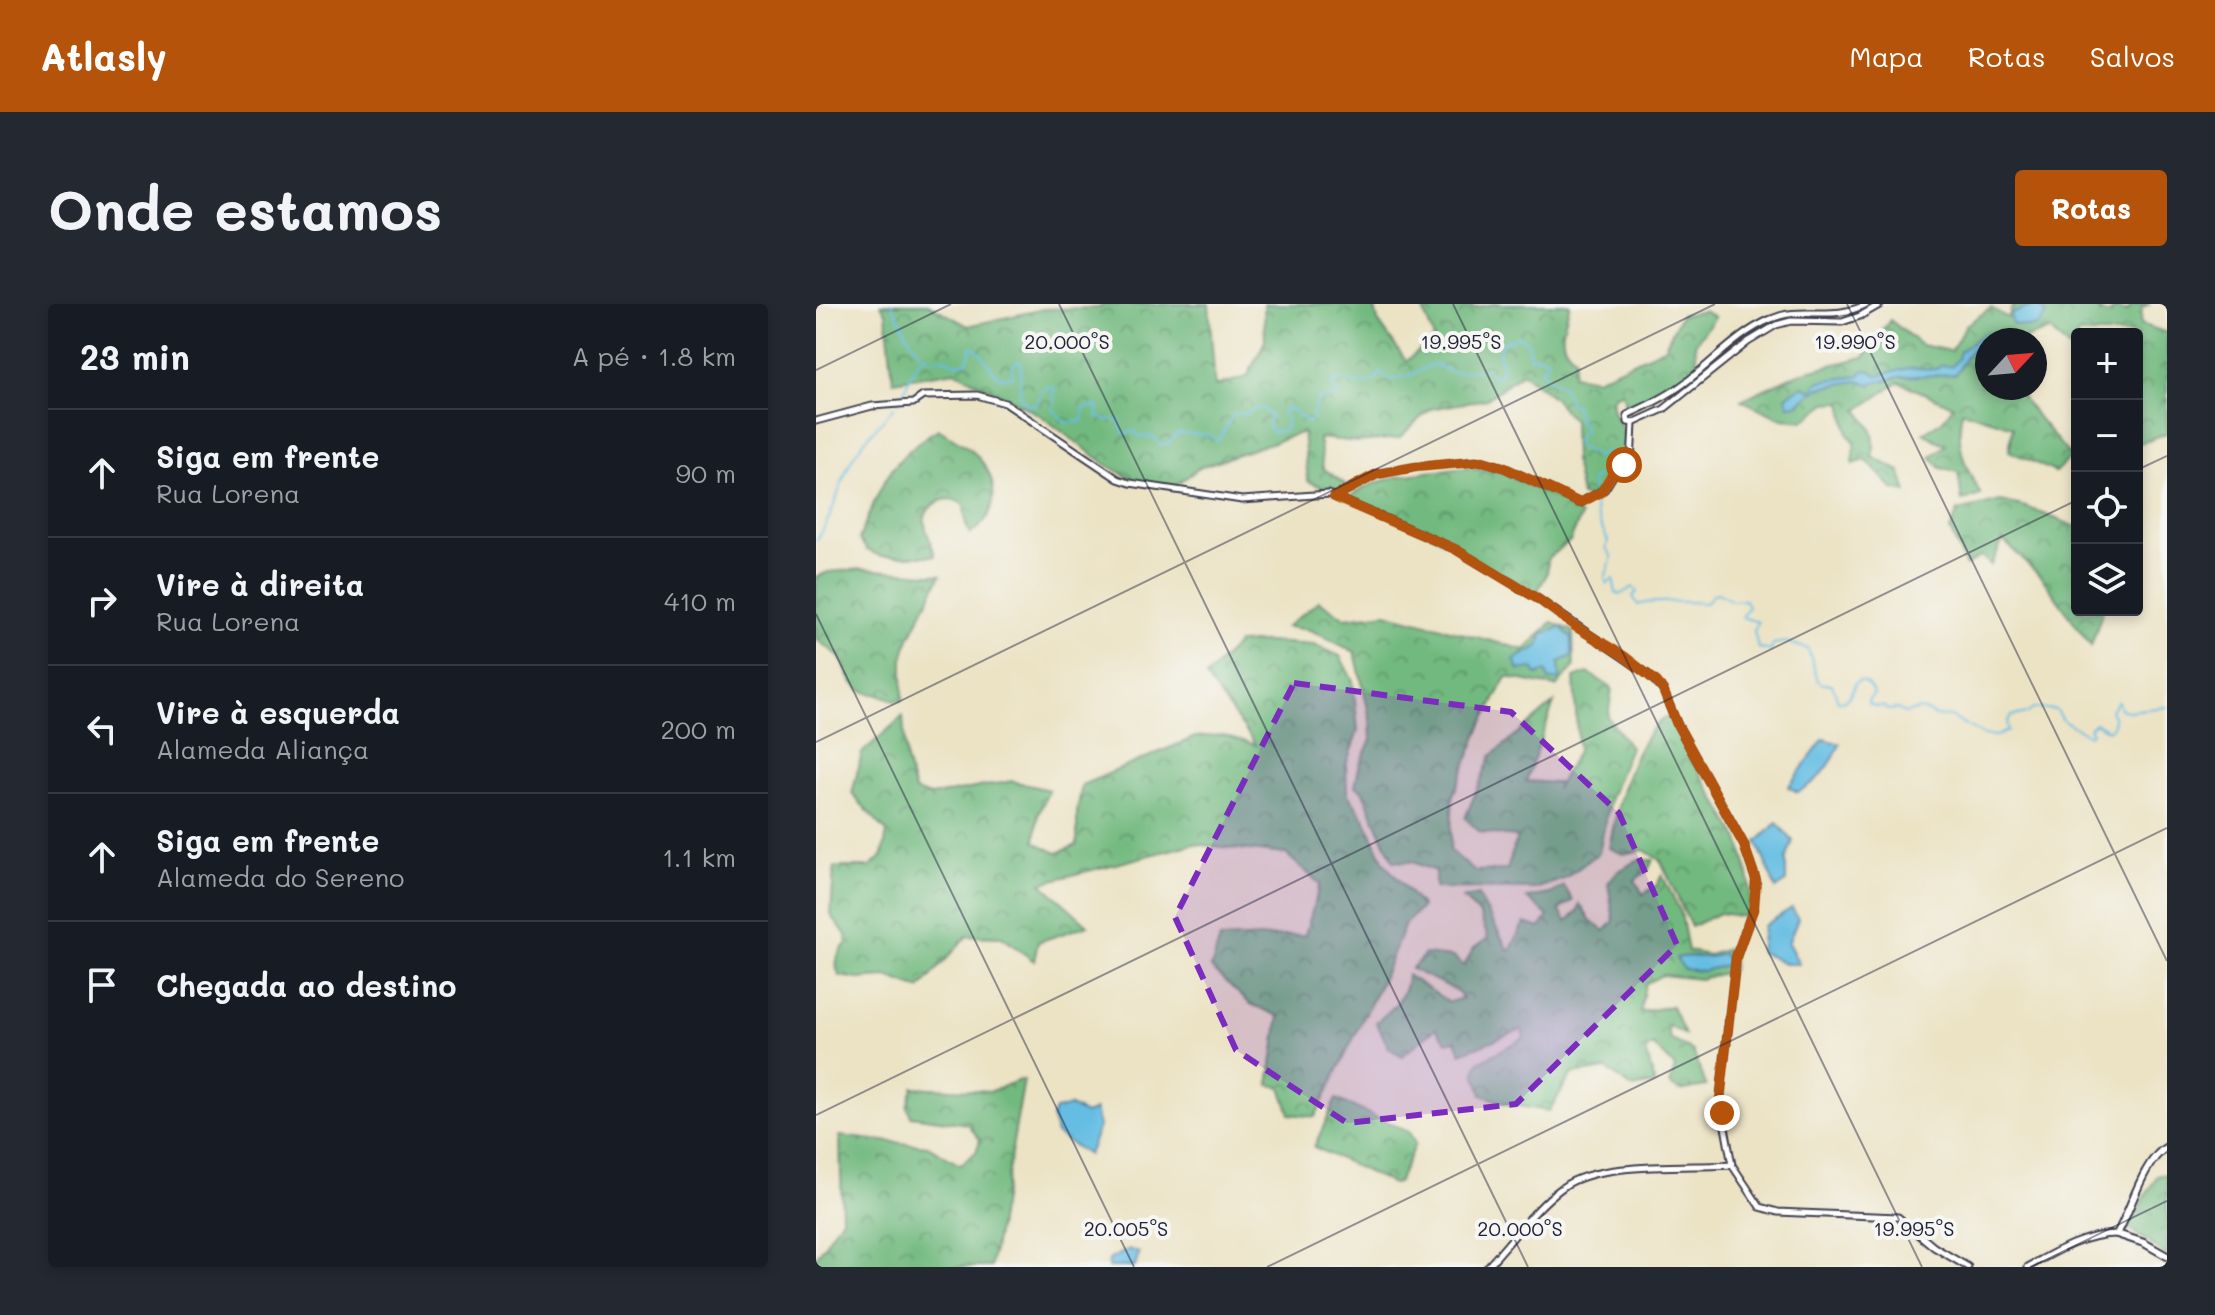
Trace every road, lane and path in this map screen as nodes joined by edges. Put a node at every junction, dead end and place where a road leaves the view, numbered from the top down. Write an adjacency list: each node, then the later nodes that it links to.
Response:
1 (1867, 304): 4 (street)
2 (1881, 304): 4 (street)
3 (816, 421): 5 (street)
4 (1633, 423): 5 (street)
5 (1334, 497): 7 (street)
6 (2166, 1148): 8 (main road)
7 (1732, 1165): 10 (street); 11 (street)
8 (2117, 1234): 9 (main road); 12 (street)
9 (2167, 1256)
10 (1487, 1267)
11 (1968, 1267)
12 (2028, 1267)

